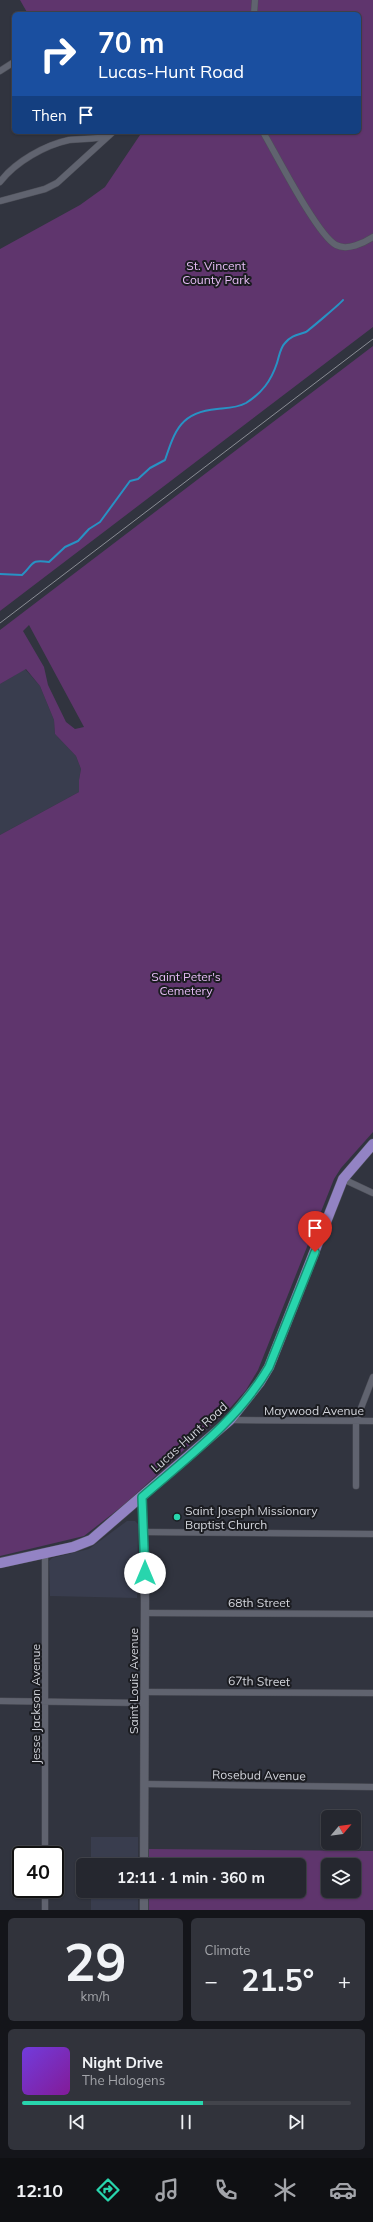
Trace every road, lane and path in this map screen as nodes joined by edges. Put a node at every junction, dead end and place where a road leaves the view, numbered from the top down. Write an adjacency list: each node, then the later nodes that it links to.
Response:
1 (255, 0): 2 (street)
2 (254, 12)
3 (12, 63): 4 (street)
4 (0, 71)
5 (111, 134): 7 (street); 8 (street)
6 (264, 134): 9 (street)
7 (0, 182)
8 (0, 201)
9 (373, 237)
10 (373, 1144): 11 (main road, Lucas-Hunt Road)
11 (343, 1179): 12 (street); 14 (main road, Lucas-Hunt Road)
12 (373, 1193)
13 (373, 1377): 15 (street)
14 (230, 1420): 15 (street, Maywood Avenue); 18 (main road, Lucas-Hunt Road)
15 (356, 1421): 16 (street, Maywood Avenue); 17 (street)
16 (373, 1421)
17 (356, 1486)
18 (142, 1497): 19 (street, Saint Louis Avenue); 21 (main road, Lucas-Hunt Road)
19 (144, 1532): 20 (street); 23 (street, Saint Louis Avenue)
20 (373, 1534)
21 (45, 1553): 22 (main road, Lucas-Hunt Road); 27 (street, Jesse Jackson Avenue)
22 (0, 1564)
23 (145, 1613): 24 (street, 68th Street); 25 (street, Saint Louis Avenue)
24 (373, 1614)
25 (144, 1692): 26 (street, 67th Street); 29 (street, Saint Louis Avenue)
26 (373, 1693)
27 (46, 1700): 28 (street); 29 (street); 32 (street, Jesse Jackson Avenue)
28 (0, 1701)
29 (144, 1703): 30 (street, Saint Louis Avenue)
30 (144, 1784): 31 (street, Rosebud Avenue); 33 (street, Saint Louis Avenue)
31 (373, 1787)
32 (45, 1846)
33 (144, 1858)
34 (45, 1898): 36 (street)
35 (144, 1898): 37 (street)
36 (45, 1910)
37 (144, 1910)

